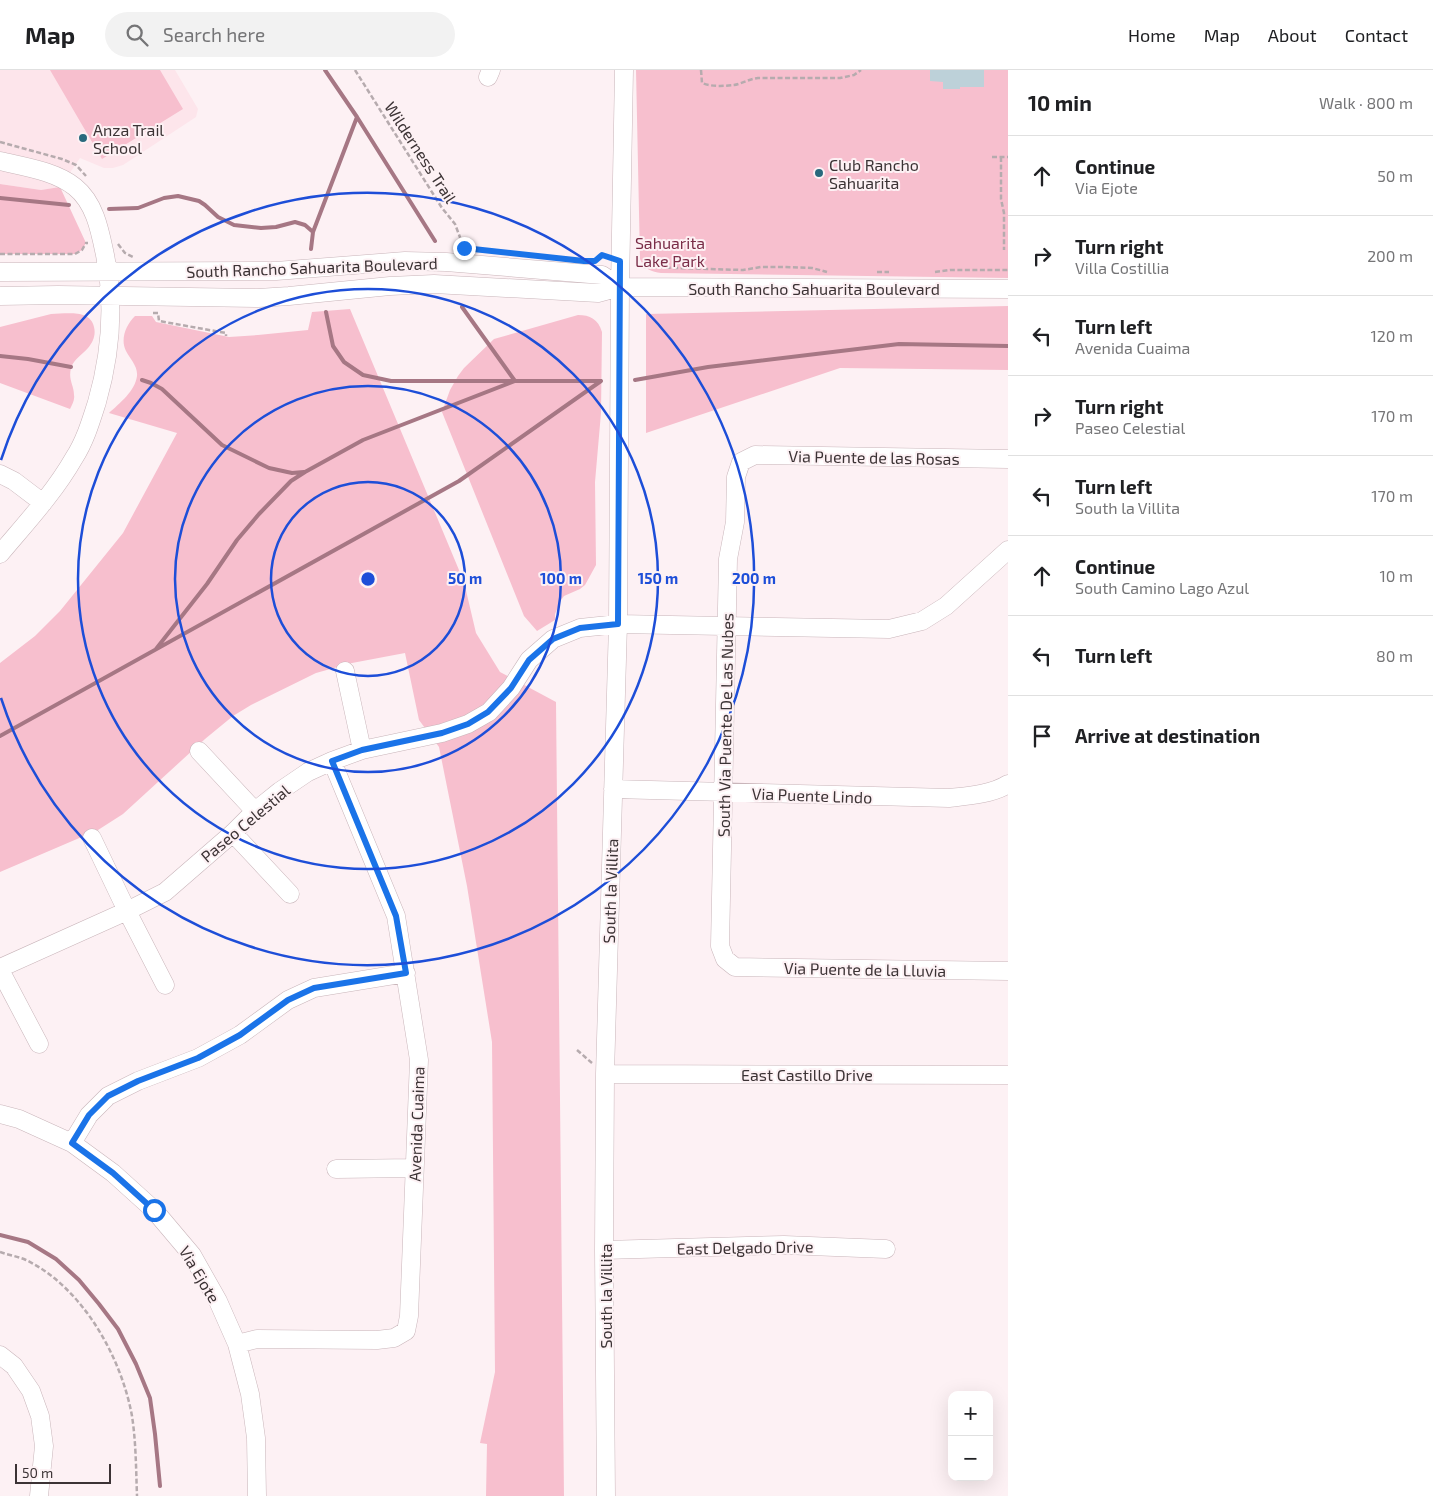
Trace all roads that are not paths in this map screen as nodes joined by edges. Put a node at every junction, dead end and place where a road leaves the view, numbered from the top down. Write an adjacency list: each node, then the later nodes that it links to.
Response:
1 (624, 70): 5 (street, South la Villita)
2 (0, 161): 3 (street)
3 (108, 271): 4 (street, South Rancho Sahuarita Boulevard); 5 (street, South Rancho Sahuarita Boulevard); 8 (street)
4 (0, 272)
5 (620, 287): 6 (street, South Rancho Sahuarita Boulevard); 8 (street, South Rancho Sahuarita Boulevard); 15 (street, South la Villita)
6 (1008, 289)
7 (0, 296): 8 (street, South Rancho Sahuarita Boulevard)
8 (111, 296): 12 (street)
9 (1008, 459): 10 (street, Via Puente de las Rosas)
10 (741, 462): 16 (street, South Via Puente De Las Nubes)
11 (0, 474): 12 (street)
12 (43, 503): 14 (street)
13 (1008, 550): 16 (street, Paseo Celestial)
14 (0, 554)
15 (618, 624): 16 (street, Paseo Celestial); 18 (street, Paseo Celestial); 22 (street, South la Villita)
16 (726, 626): 23 (street, South Via Puente De Las Nubes)
17 (345, 671): 18 (street)
18 (362, 750): 20 (street, Paseo Celestial)
19 (199, 751): 24 (street)
20 (332, 761): 24 (street, Paseo Celestial); 32 (street, Avenida Cuaima)
21 (1008, 784): 23 (street, Via Puente Lindo)
22 (613, 790): 23 (street, Via Puente Lindo); 35 (street, South la Villita)
23 (723, 792): 29 (street, South Via Puente De Las Nubes)
24 (255, 811): 25 (street, Paseo Celestial)
25 (233, 832): 27 (street); 28 (street, Paseo Celestial)
26 (92, 838): 28 (street)
27 (290, 894)
28 (127, 911): 30 (street, Paseo Celestial); 33 (street)
29 (725, 959): 31 (street, Via Puente de la Lluvia)
30 (0, 969): 34 (street)
31 (1008, 970)
32 (406, 973): 38 (street); 39 (street, Avenida Cuaima)
33 (165, 985)
34 (39, 1044)
35 (605, 1074): 36 (street, East Castillo Drive); 42 (street, South la Villita)
36 (1008, 1076)
37 (0, 1114): 38 (street, Via Ejote)
38 (72, 1143): 43 (street, Via Ejote)
39 (414, 1168): 40 (street); 43 (street, Avenida Cuaima)
40 (336, 1169)
41 (886, 1249): 42 (street, East Delgado Drive)
42 (604, 1250): 47 (street, South la Villita)
43 (237, 1344): 46 (street, Via Ejote)
44 (0, 1355): 45 (street)
45 (38, 1496)
46 (257, 1496)
47 (606, 1496)

